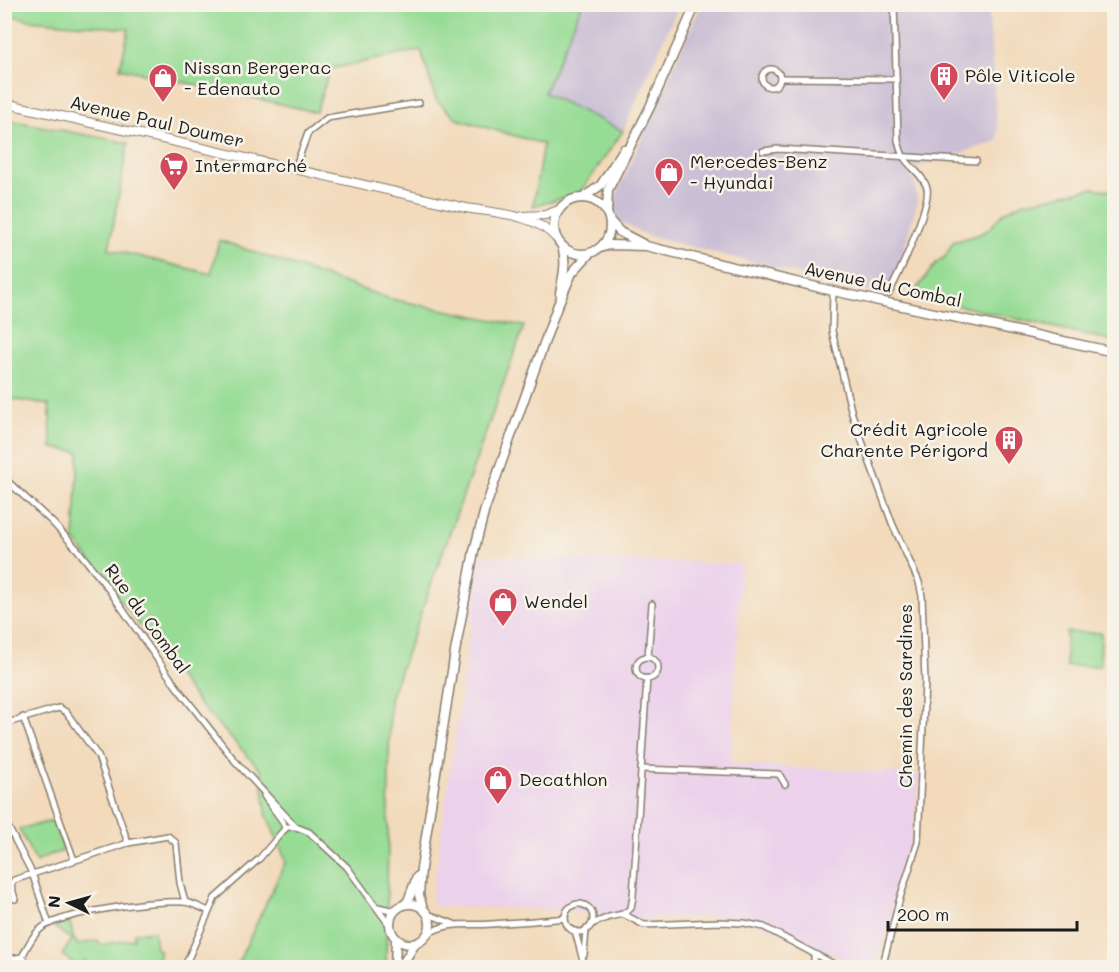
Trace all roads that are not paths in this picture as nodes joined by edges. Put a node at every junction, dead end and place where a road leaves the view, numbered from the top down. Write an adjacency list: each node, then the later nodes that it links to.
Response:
1 (690, 4): 12 (main road)
2 (696, 4): 15 (main road)
3 (894, 4): 5 (street)
4 (780, 78): 5 (street)
5 (896, 79): 9 (street)
6 (4, 103): 11 (main road, Avenue Paul Doumer)
7 (419, 103): 11 (street)
8 (763, 152): 9 (street)
9 (903, 157): 10 (street); 21 (street)
10 (976, 161)
11 (295, 168): 14 (main road, Avenue Paul Doumer)
12 (583, 198): 13 (main road); 15 (main road)
13 (559, 210): 14 (main road); 16 (main road)
14 (513, 216): 16 (main road)
15 (608, 216): 17 (main road); 18 (main road)
16 (559, 242): 19 (main road); 22 (main road)
17 (646, 246): 18 (main road); 20 (main road, Avenue du Combal)
18 (600, 248): 19 (main road)
19 (589, 254): 22 (main road)
20 (833, 291): 23 (main road, Avenue du Combal); 70 (street, Chemin des Sardines)
21 (889, 293)
22 (557, 307): 38 (main road)
23 (1114, 352)
24 (4, 478): 32 (street, Rue du Combal)
25 (651, 604): 26 (street)
26 (648, 657): 27 (street); 27 (street)
27 (646, 678): 30 (street)
28 (23, 717): 29 (street); 36 (street); 37 (street)
29 (4, 724)
30 (641, 768): 31 (street); 47 (street)
31 (785, 784)
32 (256, 785): 34 (street, Rue du Combal); 35 (street, Rue du Combal)
33 (4, 819): 39 (street)
34 (296, 827): 35 (street); 42 (street, Rue du Combal)
35 (285, 829): 44 (street)
36 (129, 843): 37 (street); 41 (street)
37 (74, 860): 39 (street)
38 (421, 868): 43 (main road); 46 (main road)
39 (32, 873): 40 (street); 50 (street)
40 (15, 899)
41 (185, 902): 44 (street); 50 (street)
42 (376, 906): 43 (street); 53 (street, Rue du Combal)
43 (401, 907): 46 (main road); 53 (main road)
44 (209, 911): 64 (street)
45 (591, 911): 48 (street); 49 (street); 52 (street)
46 (425, 912): 51 (street); 56 (main road)
47 (623, 914): 48 (street); 59 (street)
48 (609, 917): 52 (street)
49 (566, 918): 51 (street); 55 (street)
50 (49, 924): 61 (street)
51 (455, 924): 56 (street)
52 (592, 924): 54 (street)
53 (390, 926): 57 (main road)
54 (586, 929): 55 (street); 60 (street)
55 (575, 931): 60 (street)
56 (428, 934): 58 (main road)
57 (396, 939): 58 (main road); 65 (main road)
58 (416, 944): 66 (main road)
59 (814, 954): 68 (street); 69 (street)
60 (584, 956): 67 (street)
61 (22, 957): 62 (street); 63 (street)
62 (4, 960)
63 (33, 968)
64 (184, 968)
65 (395, 968)
66 (400, 968)
67 (585, 968)
68 (812, 968)
69 (841, 968)
70 (882, 968)

